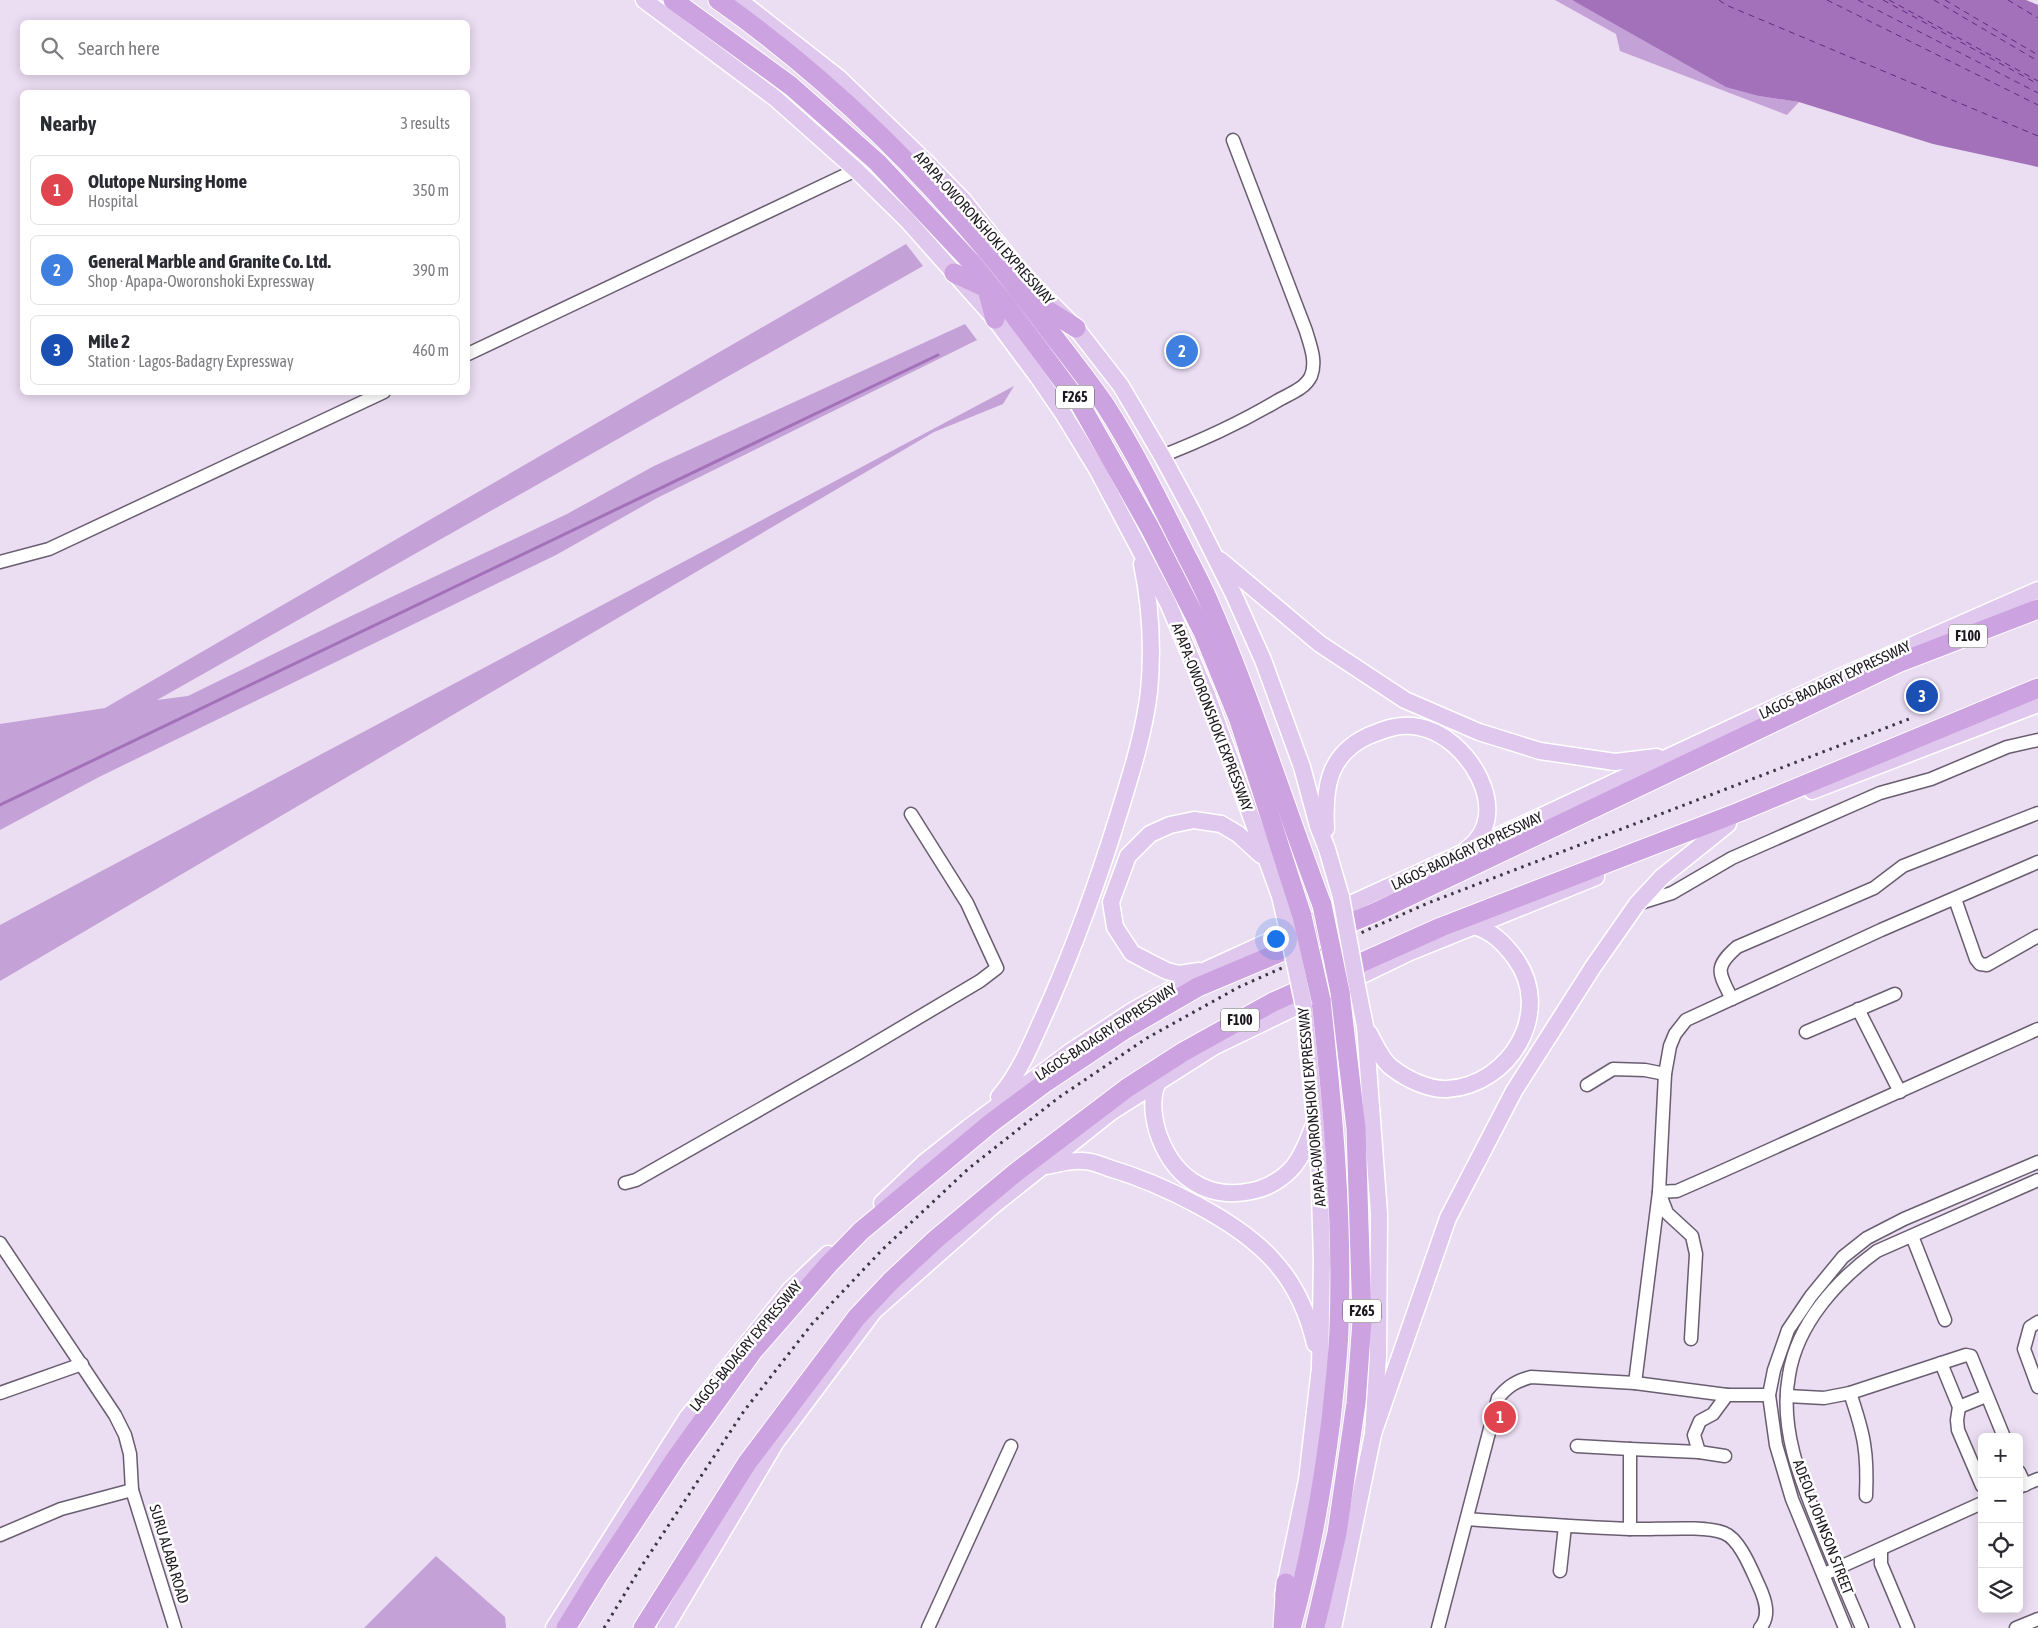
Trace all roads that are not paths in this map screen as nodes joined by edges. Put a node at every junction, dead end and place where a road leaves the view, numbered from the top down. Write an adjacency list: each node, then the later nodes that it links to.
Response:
1 (644, 0): 6 (main road, APAPA-OWORONSHOKI EXPRESSWAY)
2 (673, 0): 9 (highway)
3 (718, 0): 8 (highway, APAPA-OWORONSHOKI EXPRESSWAY / F265)
4 (739, 0): 8 (main road, APAPA-OWORONSHOKI EXPRESSWAY)
5 (1233, 140): 15 (street)
6 (856, 170): 7 (main road, APAPA-OWORONSHOKI EXPRESSWAY); 13 (street)
7 (954, 272): 9 (highway); 9 (main road, APAPA-OWORONSHOKI EXPRESSWAY)
8 (1016, 279): 9 (highway); 10 (highway); 11 (main road, APAPA-OWORONSHOKI EXPRESSWAY); 12 (highway, APAPA-OWORONSHOKI EXPRESSWAY / F265)
9 (997, 302): 16 (main road, APAPA-OWORONSHOKI EXPRESSWAY); 34 (highway, APAPA-OWORONSHOKI EXPRESSWAY / F265)
10 (1049, 311): 11 (highway); 12 (highway)
11 (1076, 328): 15 (main road, APAPA-OWORONSHOKI EXPRESSWAY)
12 (1059, 343): 38 (highway, APAPA-OWORONSHOKI EXPRESSWAY / F265, bridge)
13 (470, 353)
14 (378, 395): 18 (street)
15 (1162, 456): 17 (main road, APAPA-OWORONSHOKI EXPRESSWAY)
16 (1131, 534): 31 (main road, APAPA-OWORONSHOKI EXPRESSWAY); 51 (main road)
17 (1212, 553): 24 (main road); 28 (main road, APAPA-OWORONSHOKI EXPRESSWAY)
18 (0, 562)
19 (2038, 590): 24 (main road, LAGOS-BADAGRY EXPRESSWAY)
20 (2038, 609): 102 (highway, LAGOS-BADAGRY EXPRESSWAY / F100)
21 (2038, 688): 103 (highway, F100)
22 (2038, 704): 27 (main road)
23 (2038, 740): 33 (street)
24 (1684, 751): 29 (main road, LAGOS-BADAGRY EXPRESSWAY)
25 (2038, 813): 40 (street)
26 (912, 814): 55 (street)
27 (1728, 824): 33 (main road); 35 (main road)
28 (1328, 849): 29 (main road); 38 (main road, APAPA-OWORONSHOKI EXPRESSWAY, bridge)
29 (1458, 855): 37 (main road, LAGOS-BADAGRY EXPRESSWAY)
30 (2038, 862): 32 (street)
31 (1268, 863): 34 (main road, APAPA-OWORONSHOKI EXPRESSWAY); 37 (main road)
32 (1955, 899): 36 (street); 40 (street)
33 (1637, 904): 76 (main road)
34 (1294, 919): 41 (highway, APAPA-OWORONSHOKI EXPRESSWAY / F265, bridge)
35 (1474, 926): 43 (main road); 47 (main road)
36 (2038, 936)
37 (1206, 970): 51 (main road, LAGOS-BADAGRY EXPRESSWAY)
38 (1349, 989): 43 (main road, APAPA-OWORONSHOKI EXPRESSWAY); 106 (highway, APAPA-OWORONSHOKI EXPRESSWAY / F265)
39 (1895, 994): 42 (street)
40 (1732, 999): 46 (street)
41 (1312, 1003): 50 (main road, APAPA-OWORONSHOKI EXPRESSWAY); 96 (highway, APAPA-OWORONSHOKI EXPRESSWAY / F265)
42 (1858, 1009): 45 (street); 49 (street)
43 (1365, 1026): 76 (main road, APAPA-OWORONSHOKI EXPRESSWAY)
44 (2038, 1029): 49 (street)
45 (1806, 1032)
46 (1665, 1074): 48 (street); 56 (street)
47 (1158, 1082): 50 (main road); 53 (main road)
48 (1586, 1085)
49 (1900, 1092): 56 (street)
50 (1316, 1120): 65 (main road, APAPA-OWORONSHOKI EXPRESSWAY)
51 (968, 1128): 101 (main road, LAGOS-BADAGRY EXPRESSWAY)
52 (2038, 1162): 71 (street, ADEOLA JOHNSON STREET)
53 (1044, 1167): 65 (main road); 104 (main road)
54 (2038, 1180): 57 (street, ADEOLA JOHNSON STREET)
55 (624, 1183)
56 (1659, 1192): 62 (street); 66 (street)
57 (1912, 1236): 60 (street); 72 (street, ADEOLA JOHNSON STREET)
58 (0, 1243): 59 (street, SURU ALABA ROAD)
59 (5, 1262): 64 (street, SURU ALABA ROAD)
60 (1945, 1320)
61 (2038, 1322): 67 (street)
62 (1691, 1339)
63 (1940, 1363): 69 (street); 73 (street); 74 (street)
64 (82, 1364): 68 (street); 85 (street, SURU ALABA ROAD)
65 (1320, 1368): 96 (main road, APAPA-OWORONSHOKI EXPRESSWAY)
66 (1635, 1383): 70 (street); 88 (street)
67 (2038, 1387)
68 (0, 1393)
69 (1850, 1393): 72 (street); 86 (street)
70 (1727, 1395): 71 (street); 80 (street)
71 (1768, 1395): 95 (street, ADEOLA JOHNSON STREET)
72 (1787, 1396): 93 (street, ADEOLA JOHNSON STREET)
73 (1986, 1396): 74 (street); 75 (street)
74 (1959, 1407): 82 (street)
75 (2002, 1433)
76 (1373, 1434): 107 (main road, APAPA-OWORONSHOKI EXPRESSWAY)
77 (1011, 1446): 105 (street)
78 (1577, 1446): 79 (street)
79 (1630, 1449): 80 (street); 90 (street)
80 (1699, 1452): 81 (street)
81 (1725, 1456)
82 (1979, 1478)
83 (2038, 1479): 84 (street)
84 (2023, 1486)
85 (132, 1490): 91 (street); 98 (street, SURU ALABA ROAD)
86 (1866, 1496)
87 (1978, 1505): 92 (street)
88 (1466, 1519): 89 (street); 108 (street)
89 (1565, 1526): 90 (street); 94 (street)
90 (1630, 1529): 109 (street)
91 (0, 1536)
92 (1881, 1549): 93 (street); 112 (street)
93 (1837, 1568): 95 (street); 111 (street, ADEOLA JOHNSON STREET)
94 (1560, 1571)
95 (1823, 1574): 110 (street, ADEOLA JOHNSON STREET)
96 (1294, 1585): 99 (highway)
97 (2038, 1619): 113 (street)
98 (174, 1625): 100 (street)
99 (1282, 1627)
100 (161, 1628)
101 (554, 1628)
102 (566, 1628)
103 (643, 1628)
104 (664, 1628)
105 (928, 1628)
106 (1315, 1628)
107 (1333, 1628)
108 (1438, 1628)
109 (1760, 1628)
110 (1846, 1628)
111 (1862, 1628)
112 (1908, 1628)
113 (2016, 1628)

